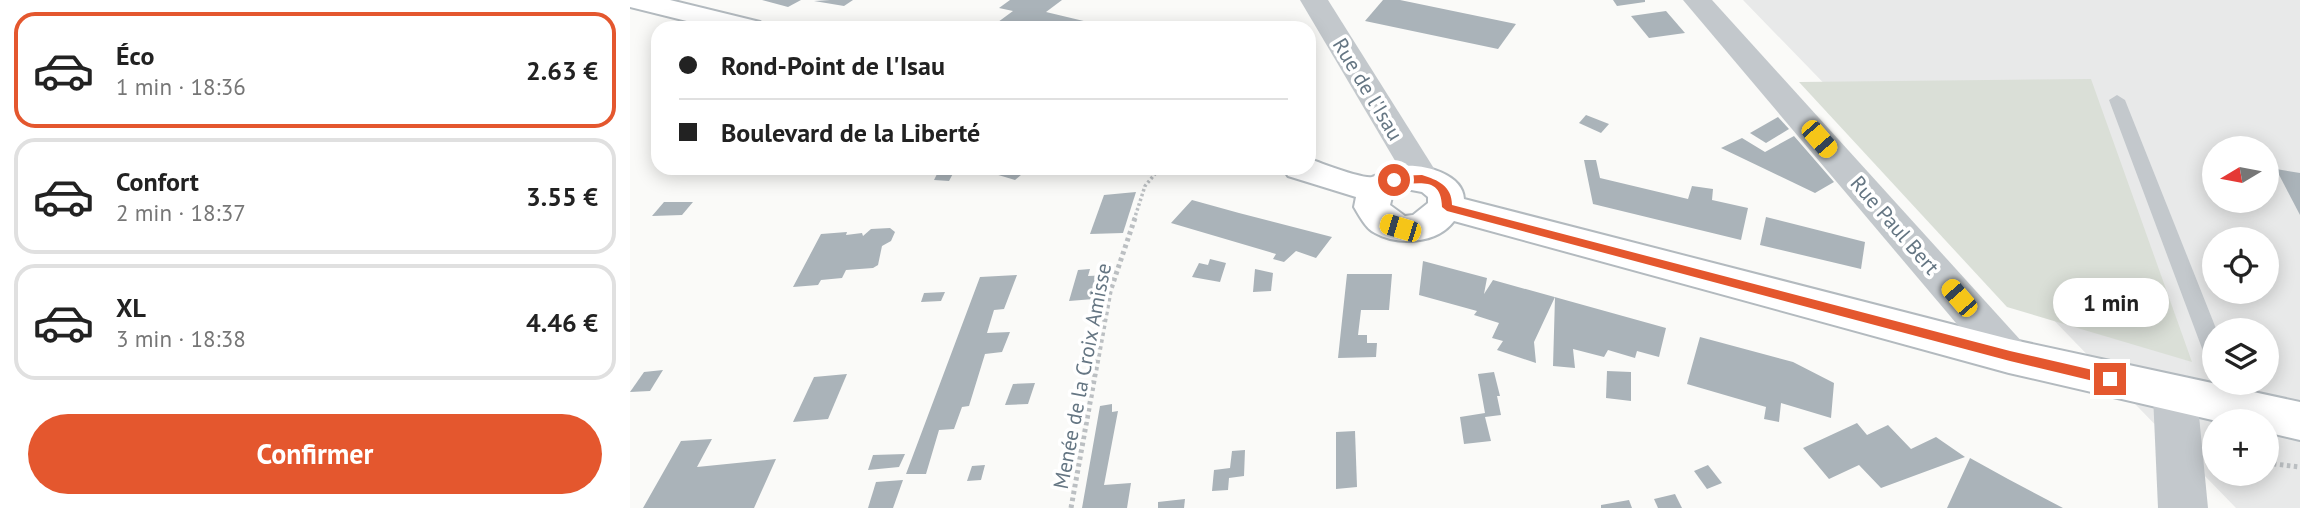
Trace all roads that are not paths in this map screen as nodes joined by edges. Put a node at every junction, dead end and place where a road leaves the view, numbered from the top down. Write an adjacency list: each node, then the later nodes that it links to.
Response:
1 (635, 0): 4 (main road)
2 (1314, 0): 8 (street, Rue de l'Isau)
3 (1697, 0): 10 (street, Rue Paul Bert)
4 (721, 21)
5 (2118, 100): 9 (lane)
6 (1316, 173): 7 (main road)
7 (1376, 191): 8 (main road); 8 (main road)
8 (1434, 193): 10 (main road)
9 (2202, 320)
10 (2010, 356): 11 (main road)
11 (2175, 395): 12 (main road); 14 (street)
12 (2231, 396): 13 (main road)
13 (2300, 421)
14 (2183, 508)

